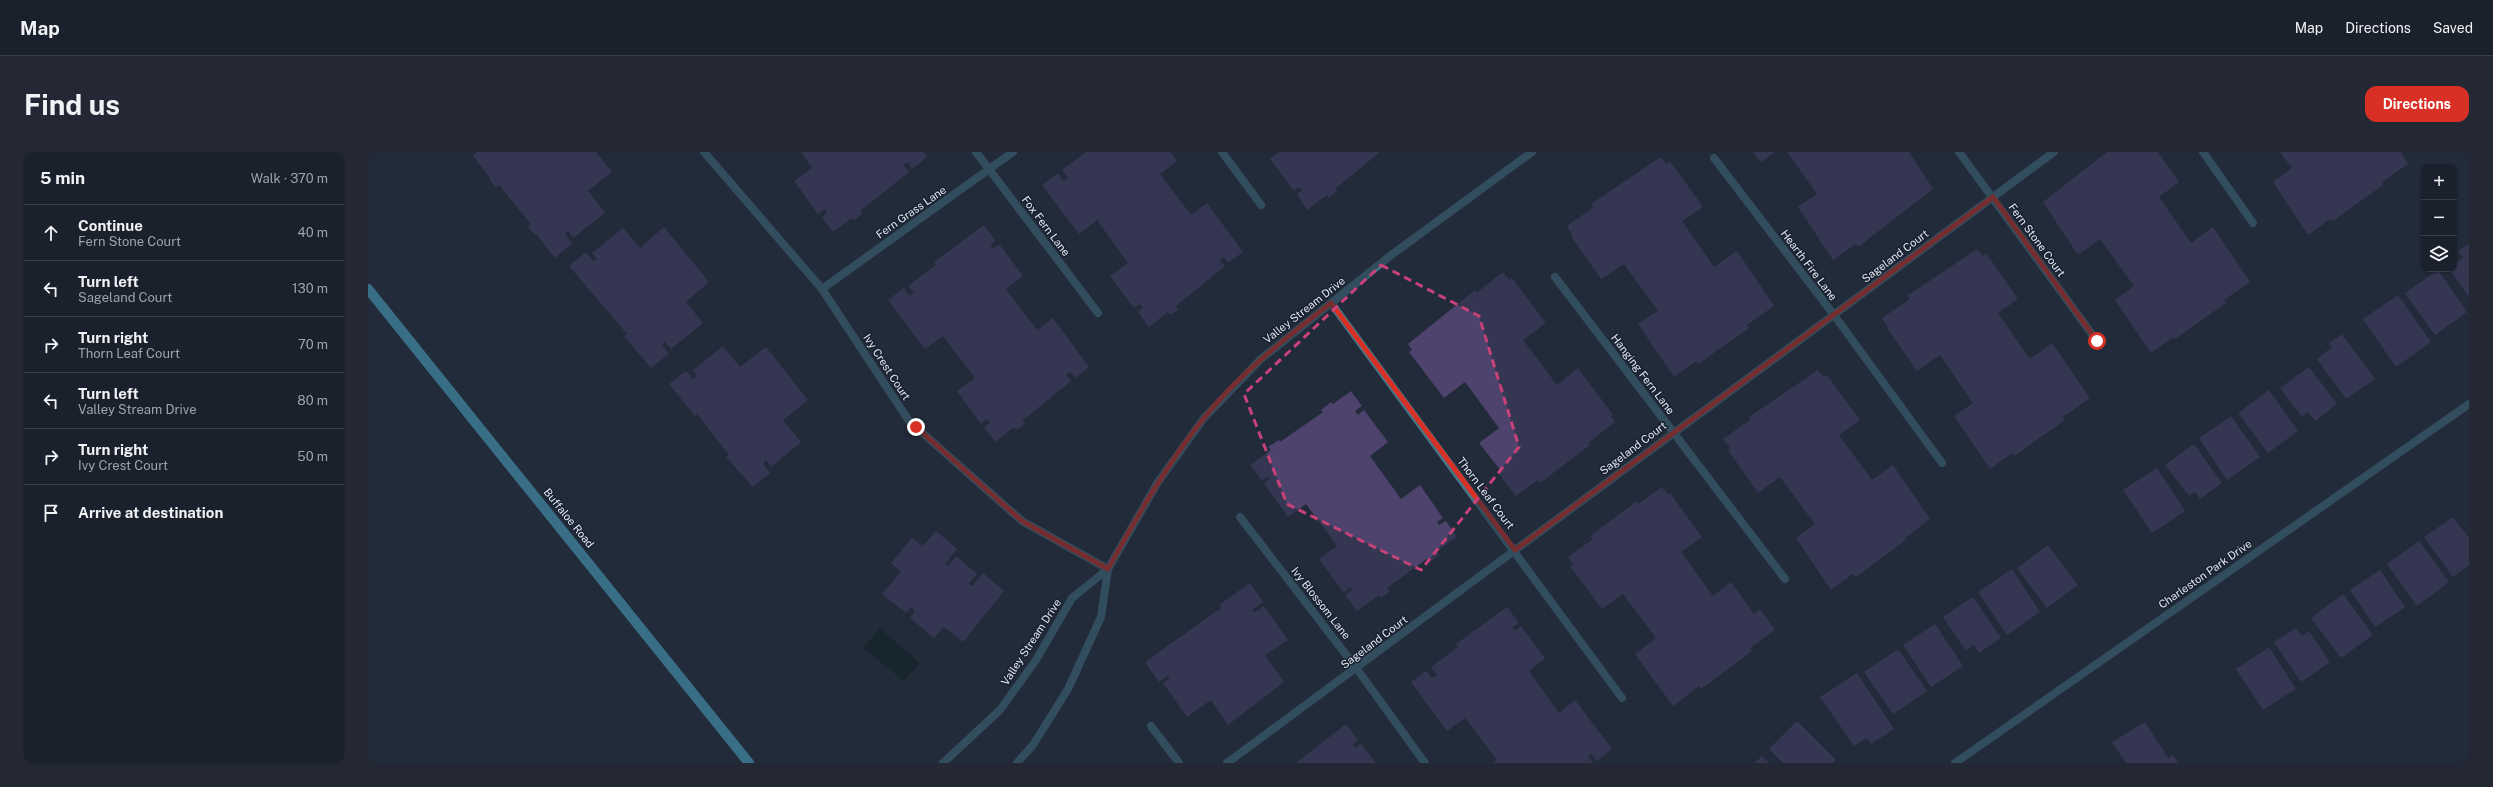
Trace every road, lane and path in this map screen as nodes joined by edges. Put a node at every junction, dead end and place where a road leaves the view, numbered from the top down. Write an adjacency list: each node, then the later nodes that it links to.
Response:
1 (704, 152): 15 (street, Ivy Crest Court)
2 (976, 152): 10 (street, Fox Fern Lane)
3 (1014, 152): 10 (street, Fern Grass Lane)
4 (1222, 152): 12 (street)
5 (1532, 152): 17 (street, Valley Stream Drive)
6 (1959, 152): 11 (street, Fern Stone Court)
7 (2054, 152): 11 (street, Sageland Court)
8 (2203, 152): 13 (street)
9 (1714, 158): 19 (street, Hearth Fire Lane)
10 (990, 170): 15 (street, Fern Grass Lane); 18 (street, Fox Fern Lane)
11 (1993, 197): 19 (street, Sageland Court); 20 (street, Fern Stone Court)
12 (1261, 205)
13 (2253, 223)
14 (1555, 277): 22 (street, Hanging Fern Lane)
15 (822, 288): 26 (street, Ivy Crest Court)
16 (368, 289): 31 (main road, Buffaloe Road)
17 (1331, 303): 25 (street, Thorn Leaf Court); 26 (street, Valley Stream Drive)
18 (1098, 313)
19 (1834, 315): 22 (street, Sageland Court); 23 (street, Hearth Fire Lane)
20 (2097, 341)
21 (2469, 404): 37 (street, Charleston Park Drive)
22 (1673, 432): 25 (street, Sageland Court); 27 (street, Hanging Fern Lane)
23 (1942, 463)
24 (1240, 517): 28 (street, Ivy Blossom Lane)
25 (1515, 550): 28 (street, Sageland Court); 29 (street, Thorn Leaf Court)
26 (1108, 569): 32 (street, Valley Stream Drive); 33 (street, Valley Stream Drive)
27 (1785, 579)
28 (1357, 669): 35 (street, Sageland Court); 36 (street, Ivy Blossom Lane)
29 (1622, 698)
30 (1151, 726): 34 (street)
31 (749, 763)
32 (943, 763)
33 (1017, 763)
34 (1179, 763)
35 (1228, 763)
36 (1425, 763)
37 (1955, 763)

